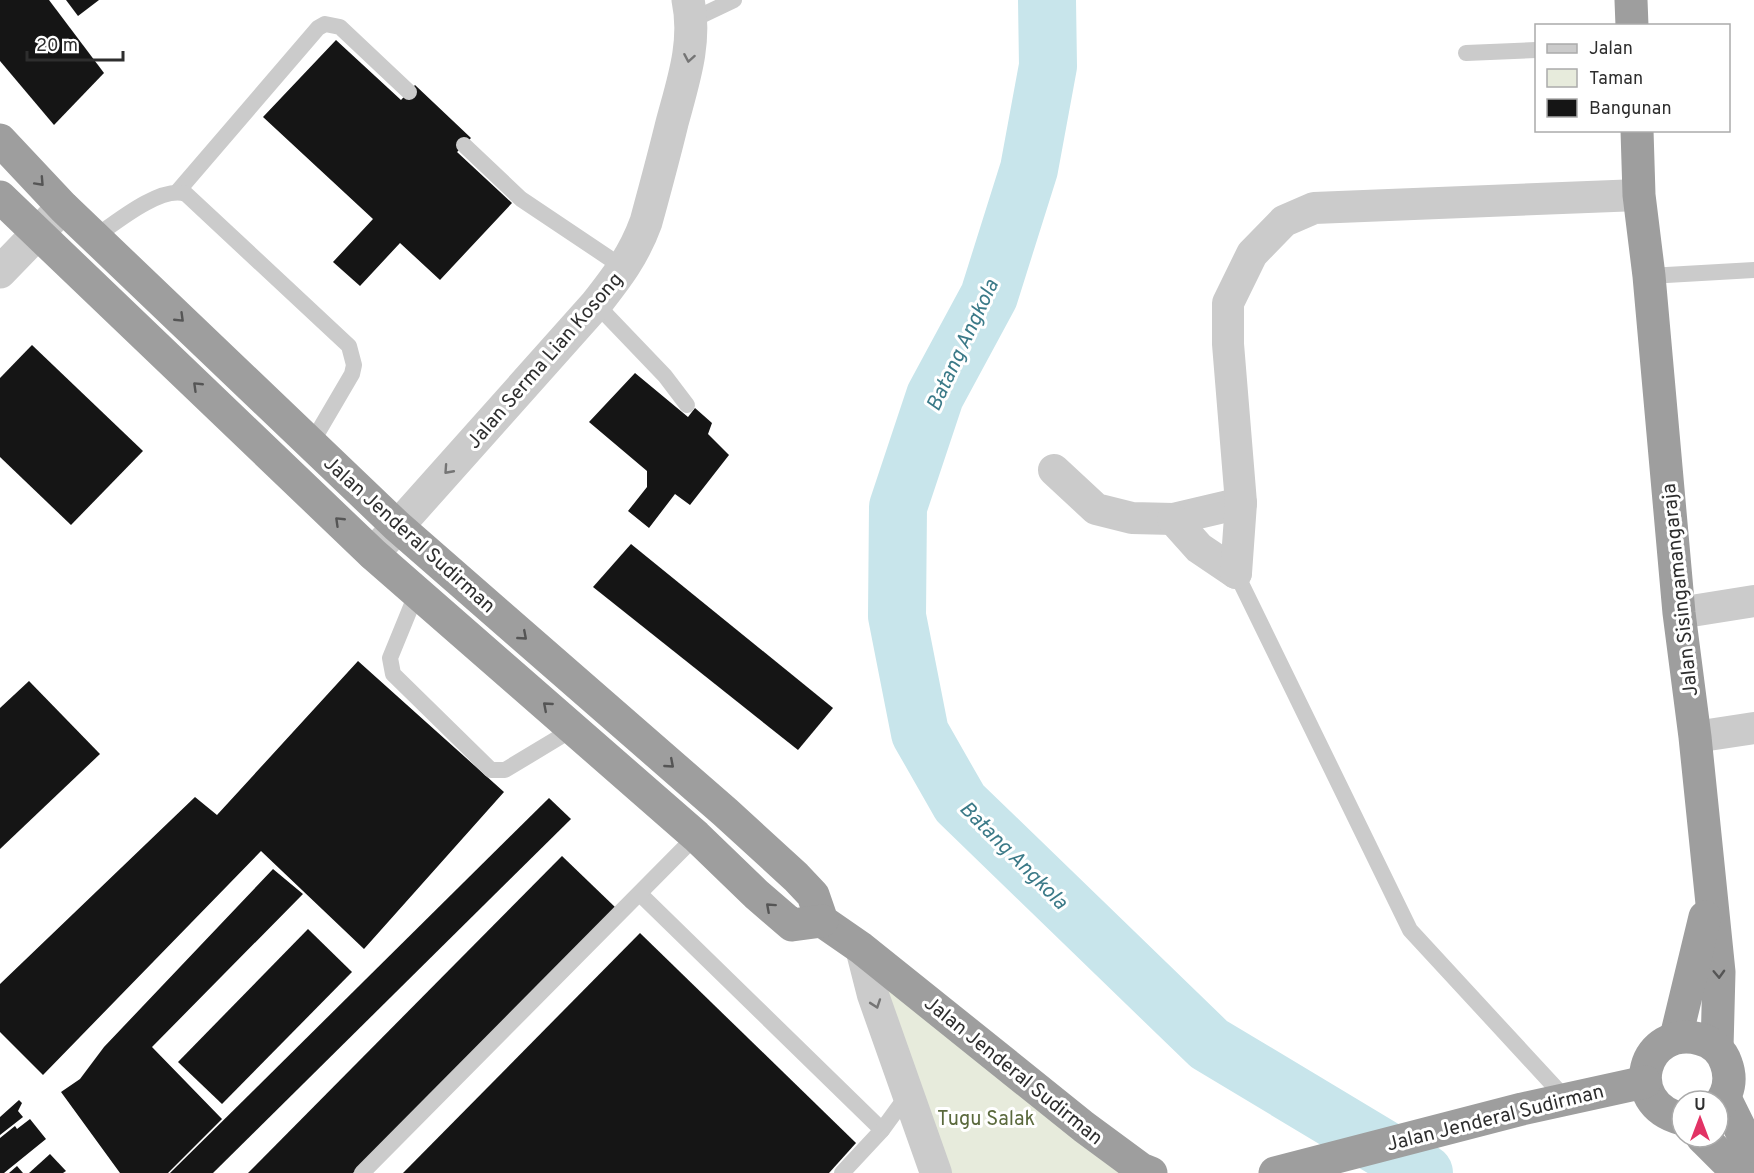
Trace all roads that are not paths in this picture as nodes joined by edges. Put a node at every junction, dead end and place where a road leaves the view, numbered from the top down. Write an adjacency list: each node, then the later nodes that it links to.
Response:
1 (734, 0): 3 (lane)
2 (1631, 0): 4 (highway)
3 (690, 10): 17 (street, Jalan Serma Lian Kosong, one-way to 17)
4 (1632, 24)
5 (1535, 50): 6 (lane)
6 (1466, 53)
7 (409, 92): 11 (lane)
8 (1637, 132): 12 (highway, Jalan Sisingamangaraja)
9 (0, 140): 14 (highway, Jalan Jenderal Sudirman, one-way to 14)
10 (464, 145): 17 (lane)
11 (178, 191): 16 (lane); 23 (lane)
12 (1639, 195): 20 (highway, Jalan Sisingamangaraja); 25 (street)
13 (0, 197): 15 (highway, Jalan Jenderal Sudirman)
14 (63, 207): 15 (street); 16 (highway, Jalan Jenderal Sudirman)
15 (37, 234): 19 (street); 28 (highway, Jalan Jenderal Sudirman, one-way to 15)
16 (95, 237): 23 (highway, Jalan Jenderal Sudirman, one-way to 23)
17 (624, 268): 21 (street, Jalan Serma Lian Kosong)
18 (1754, 270): 20 (lane)
19 (0, 272)
20 (1649, 276): 32 (highway, Jalan Sisingamangaraja)
21 (596, 304): 22 (lane); 27 (street, Jalan Serma Lian Kosong, one-way to 27)
22 (687, 405)
23 (311, 444): 27 (highway, Jalan Jenderal Sudirman)
24 (1054, 470): 26 (street)
25 (1241, 503): 26 (street); 29 (street)
26 (1173, 519): 29 (street)
27 (397, 526): 28 (street, Jalan Serma Lian Kosong); 39 (highway, Jalan Jenderal Sudirman, one-way to 39)
28 (373, 554): 30 (highway, Jalan Jenderal Sudirman)
29 (1236, 573): 46 (lane)
30 (417, 592): 34 (highway, Jalan Jenderal Sudirman, one-way to 30); 34 (lane)
31 (1754, 601): 32 (street)
32 (1679, 613): 35 (highway, Jalan Sisingamangaraja)
33 (1754, 728): 35 (street)
34 (573, 729): 36 (highway, Jalan Jenderal Sudirman)
35 (1695, 737): 38 (highway, Jalan Sisingamangaraja)
36 (696, 836): 37 (lane); 39 (highway, Jalan Jenderal Sudirman, one-way to 36)
37 (640, 894): 49 (lane); 52 (lane)
38 (1711, 895): 41 (highway); 42 (highway, Jalan Sisingamangaraja, one-way to 42)
39 (822, 921): 40 (highway, Jalan Jenderal Sudirman)
40 (861, 948): 45 (street, one-way to 45); 55 (highway, Jalan Jenderal Sudirman)
41 (1676, 1037): 42 (highway); 43 (highway)
42 (1717, 1048): 44 (highway)
43 (1645, 1082): 46 (highway, Jalan Jenderal Sudirman); 47 (highway)
44 (1727, 1089)
45 (909, 1093): 49 (lane); 54 (street)
46 (1566, 1099): 56 (highway, Jalan Jenderal Sudirman)
47 (1670, 1116)
48 (1730, 1117): 51 (highway)
49 (882, 1130): 53 (lane)
50 (1714, 1149): 57 (highway)
51 (1754, 1157)
52 (362, 1173)
53 (842, 1173)
54 (936, 1173)
55 (1151, 1173)
56 (1275, 1173)
57 (1738, 1173)

